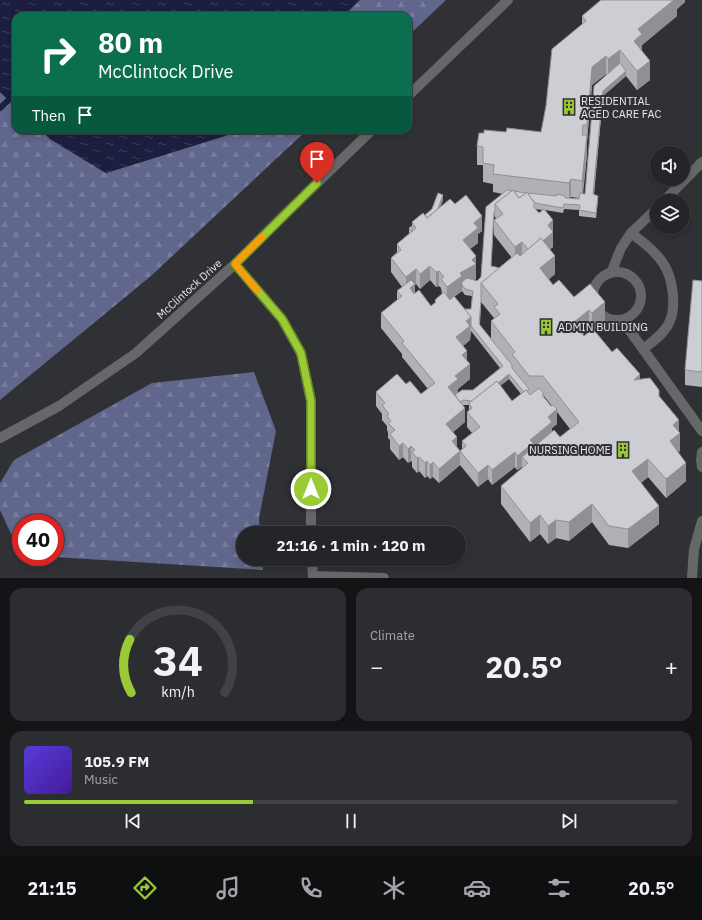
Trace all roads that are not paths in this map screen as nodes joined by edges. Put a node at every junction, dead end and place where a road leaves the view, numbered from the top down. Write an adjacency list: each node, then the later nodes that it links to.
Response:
1 (508, 0): 2 (street)
2 (412, 92)
3 (368, 134): 8 (street, McClintock Drive)
4 (702, 162): 5 (street)
5 (671, 194)
6 (650, 215): 7 (street)
7 (631, 234): 9 (street); 11 (street)
8 (235, 264): 13 (street, McClintock Drive); 17 (street)
9 (611, 273): 10 (street); 10 (street)
10 (625, 319): 11 (street)
11 (642, 349): 12 (street)
12 (702, 431)
13 (0, 438)
14 (702, 452): 15 (street)
15 (702, 467)
16 (702, 521): 21 (street)
17 (311, 526)
18 (312, 566): 19 (street)
19 (313, 577): 20 (street)
20 (384, 578)
21 (692, 578)

